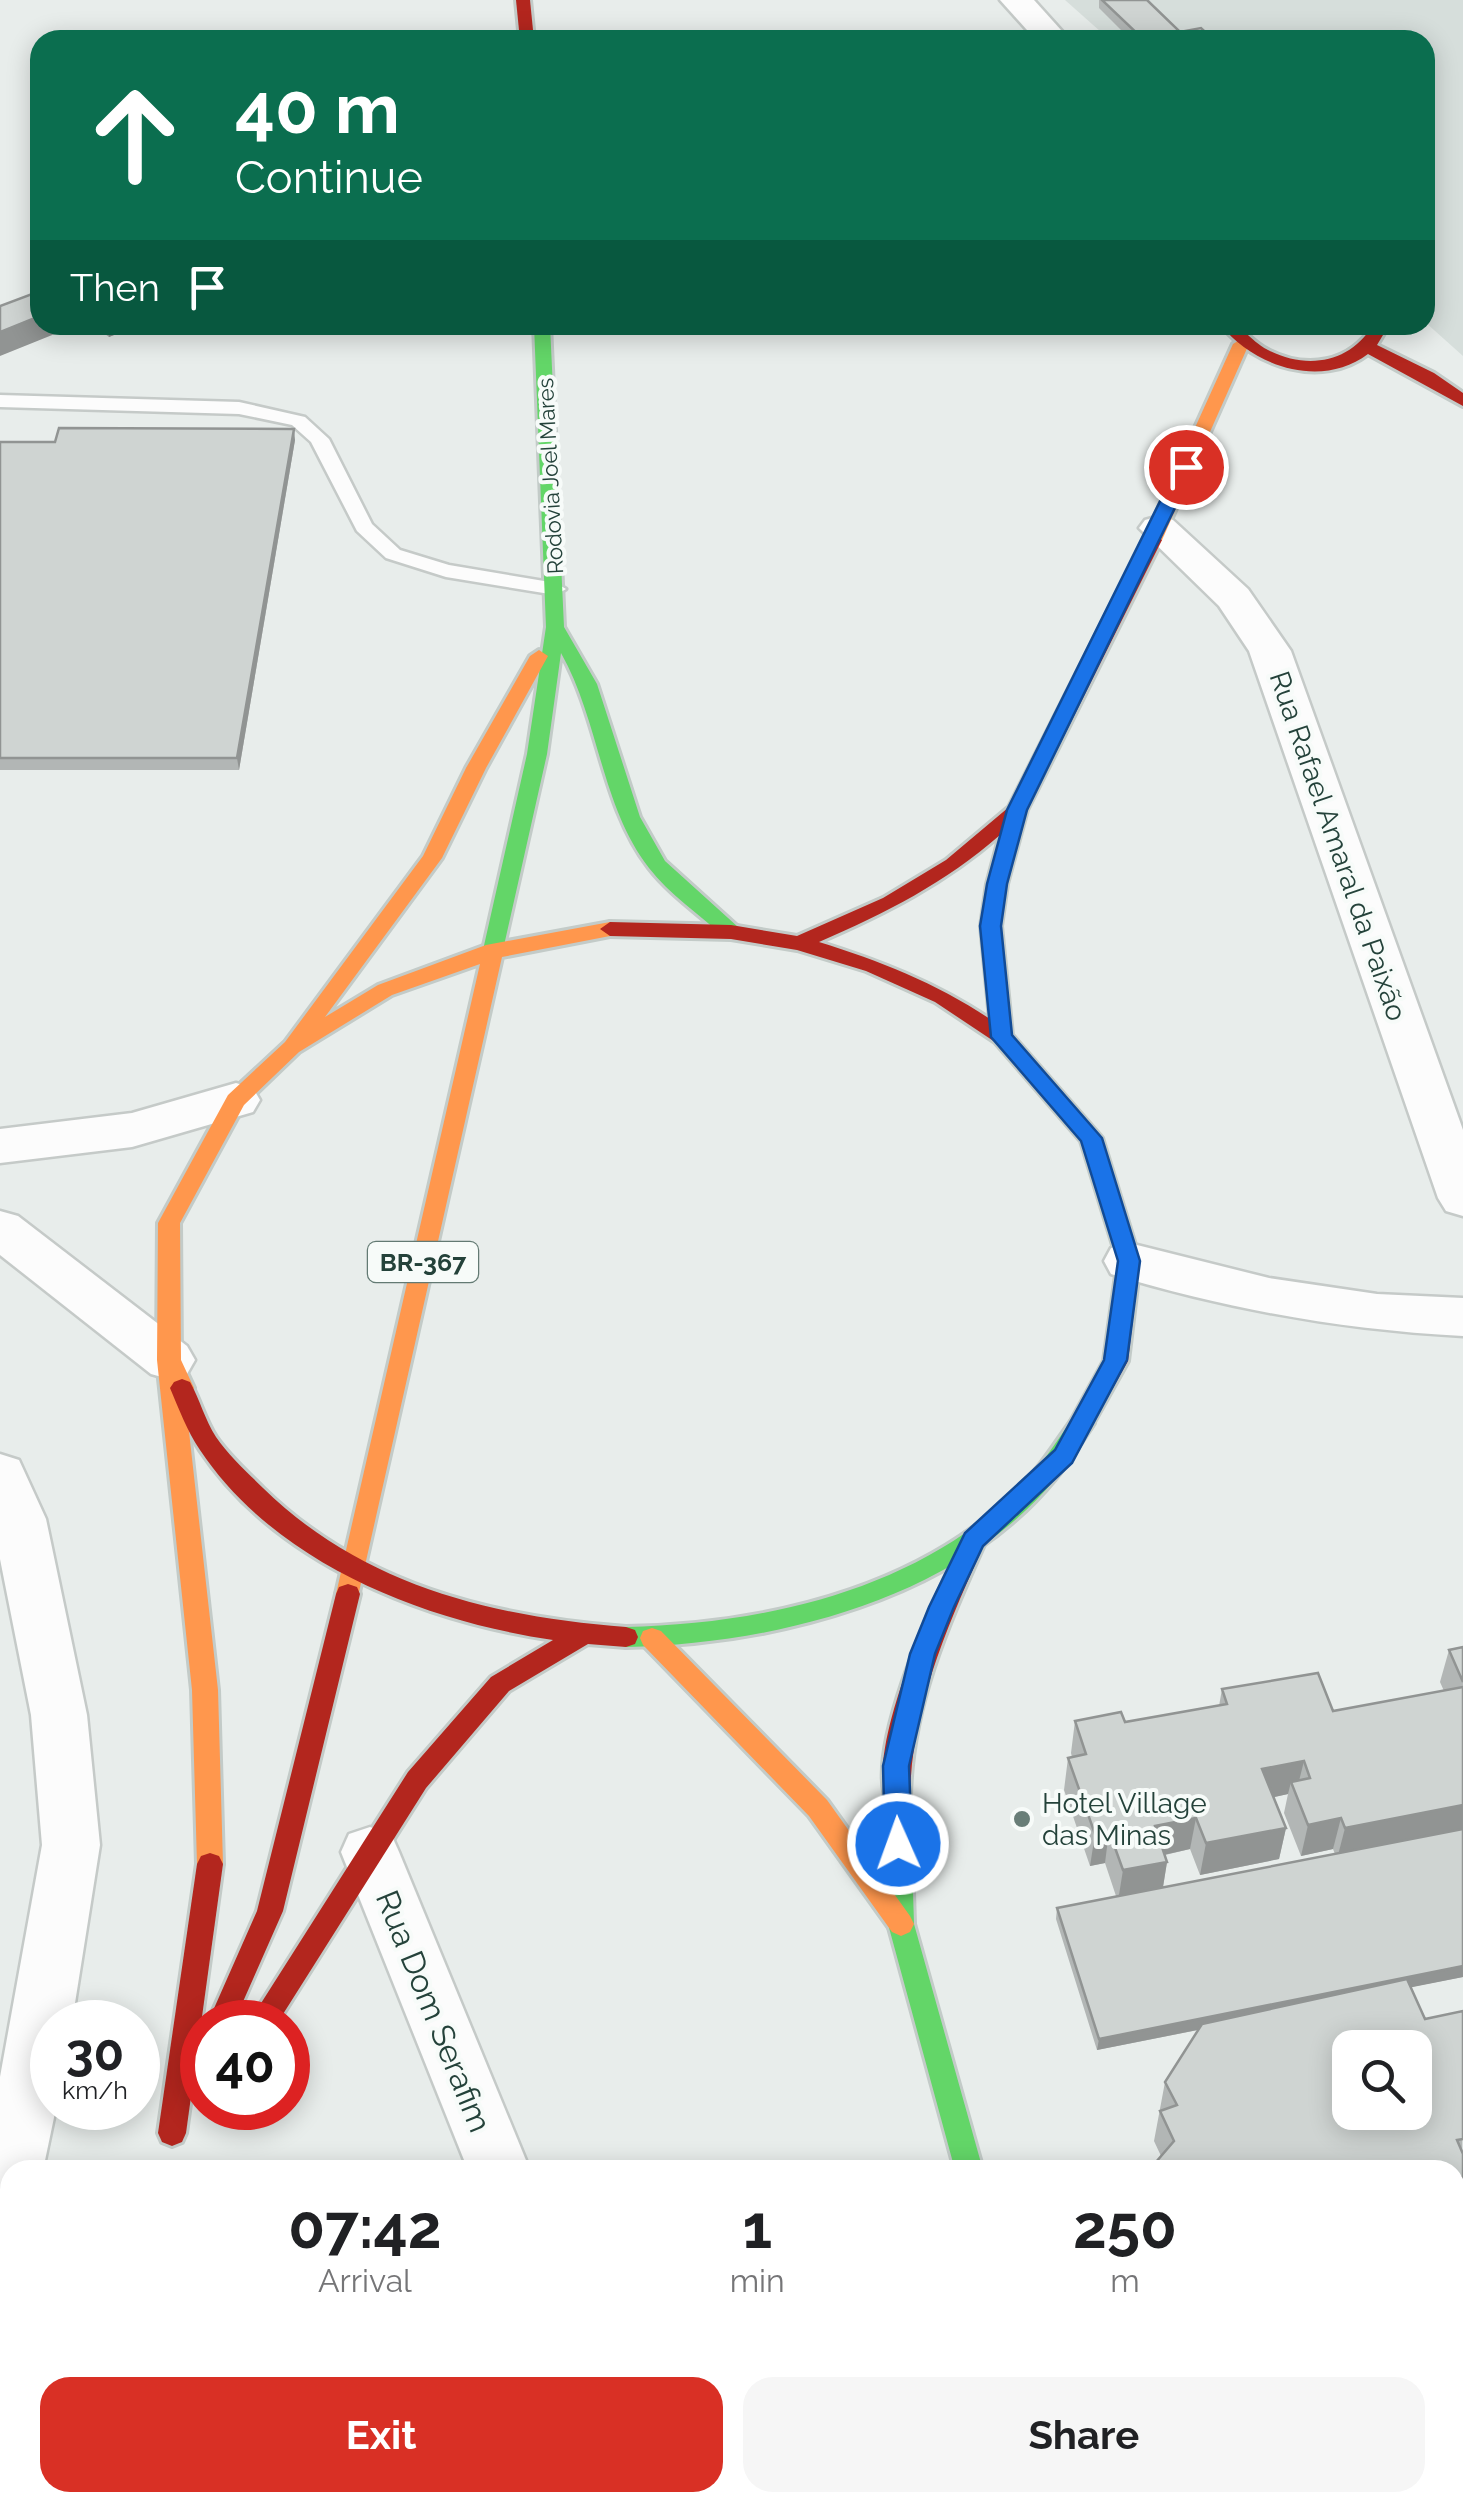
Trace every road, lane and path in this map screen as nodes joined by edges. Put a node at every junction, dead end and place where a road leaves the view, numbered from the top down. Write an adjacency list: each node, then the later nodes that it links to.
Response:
1 (523, 0): 3 (main road)
2 (1016, 0): 4 (street)
3 (526, 30)
4 (1044, 30)
5 (543, 335): 13 (main road, Rodovia Joel Mares / BR-367)
6 (1235, 335): 12 (main road)
7 (1237, 335): 9 (main road)
8 (1380, 335): 9 (main road)
9 (1372, 349): 11 (main road)
10 (0, 401): 13 (lane)
11 (1463, 401)
12 (1159, 528): 15 (main road); 23 (street, Rua Rafael Amaral da Paixão)
13 (556, 590): 14 (main road, Rodovia Joel Mares / BR-367)
14 (555, 627): 16 (main road); 18 (main road, BR-367); 20 (main road)
15 (1017, 810): 17 (main road); 19 (main road)
16 (731, 932): 17 (main road); 18 (main road)
17 (800, 943): 19 (main road)
18 (492, 952): 20 (main road); 30 (main road, BR-367)
19 (1002, 1037): 25 (main road)
20 (292, 1047): 21 (main road)
21 (236, 1100): 22 (street); 27 (main road)
22 (0, 1146)
23 (1463, 1198)
24 (0, 1229): 27 (street)
25 (1129, 1261): 26 (street); 29 (main road)
26 (1463, 1316)
27 (168, 1360): 30 (main road); 39 (main road)
28 (0, 1476): 40 (street)
29 (974, 1540): 32 (main road); 34 (main road)
30 (354, 1571): 31 (main road); 35 (main road, BR-367)
31 (582, 1636): 32 (main road); 33 (main road)
32 (652, 1638): 34 (main road)
33 (370, 1852): 36 (main road); 41 (street, Rua Dom Serafim)
34 (901, 1924): 42 (main road)
35 (231, 2000)
36 (277, 2000)
37 (180, 2116): 39 (main road)
38 (180, 2127): 39 (main road)
39 (169, 2142)
40 (14, 2160)
41 (495, 2160)
42 (967, 2160)

